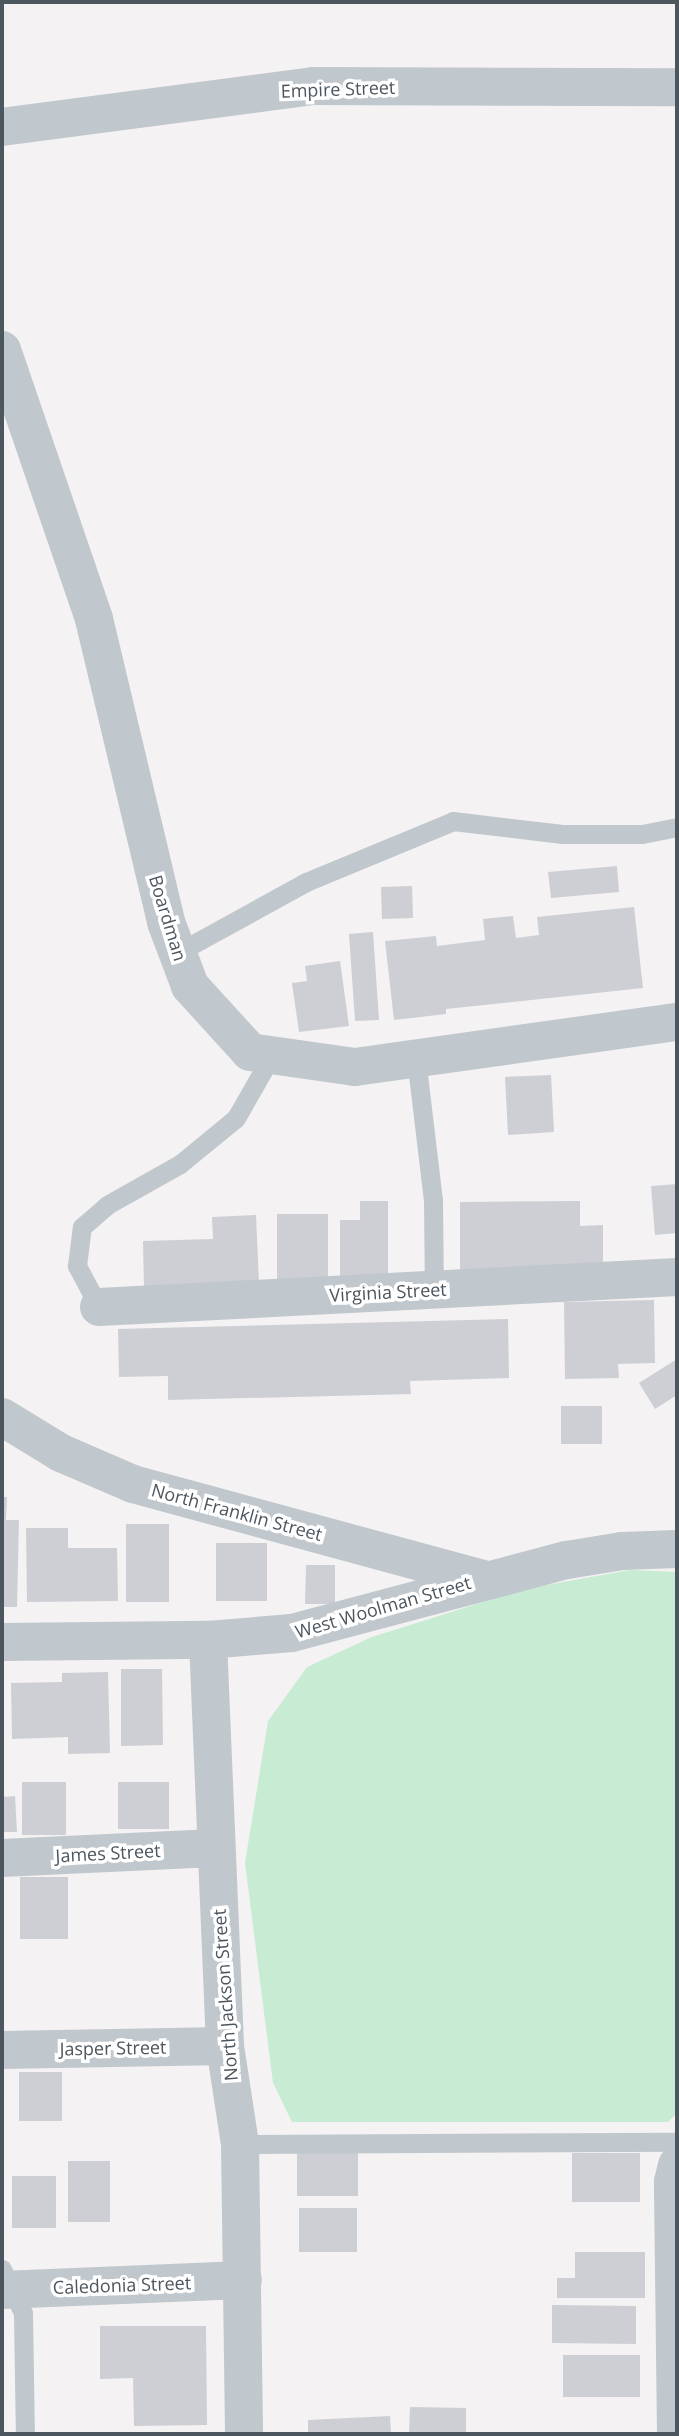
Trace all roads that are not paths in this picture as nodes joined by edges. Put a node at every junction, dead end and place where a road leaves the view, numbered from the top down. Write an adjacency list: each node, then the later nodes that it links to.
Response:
1 (677, 87): 2 (street, Empire Street)
2 (2, 127)
3 (2, 350): 5 (street, Boardman)
4 (677, 827): 5 (lane)
5 (177, 953): 7 (street, Boardman)
6 (677, 1022): 8 (street, Boardman)
7 (272, 1055): 8 (street, Boardman); 11 (lane)
8 (416, 1058): 10 (lane)
9 (677, 1277): 10 (street, Virginia Street)
10 (434, 1290): 11 (street, Virginia Street)
11 (99, 1307)
12 (2, 1417): 14 (street, North Franklin Street)
13 (677, 1549): 14 (street, West Woolman Street)
14 (483, 1579): 15 (street, West Woolman Street)
15 (208, 1640): 16 (street, West Woolman Street); 17 (street, North Jackson Street)
16 (2, 1642)
17 (215, 1848): 18 (street, James Street); 19 (street, North Jackson Street)
18 (2, 1858)
19 (225, 2046): 20 (street, Jasper Street); 22 (street, North Jackson Street)
20 (2, 2050)
21 (677, 2142): 22 (lane)
22 (240, 2144): 24 (street, North Jackson Street)
23 (677, 2165): 28 (street)
24 (243, 2280): 25 (street, Caledonia Street); 27 (street, North Jackson Street)
25 (5, 2283): 26 (lane)
26 (25, 2434)
27 (244, 2434)
28 (676, 2434)

